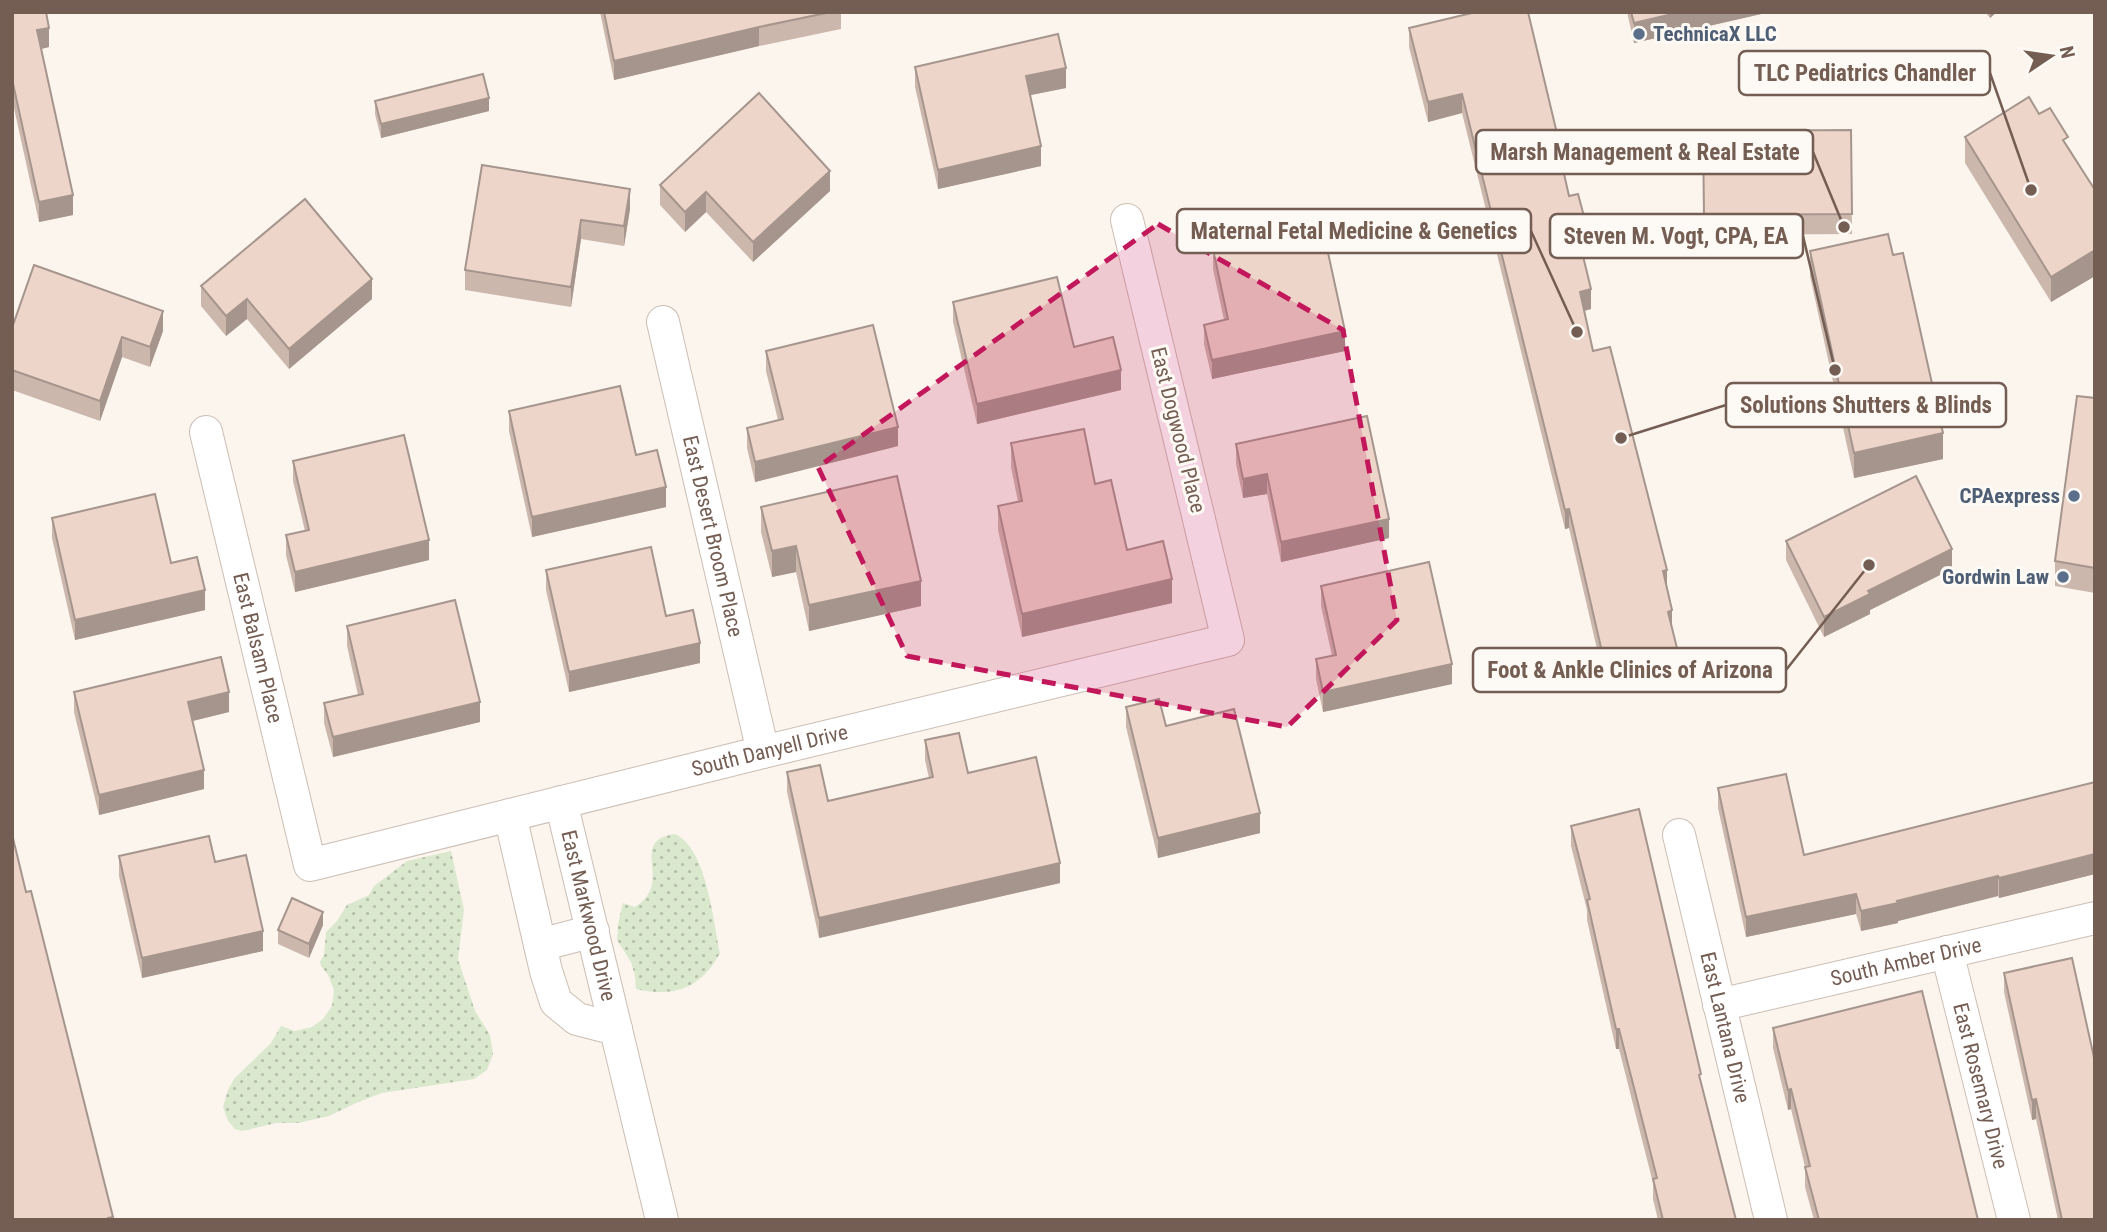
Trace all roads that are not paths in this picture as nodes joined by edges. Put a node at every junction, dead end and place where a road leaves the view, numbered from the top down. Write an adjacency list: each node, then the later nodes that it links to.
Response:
1 (1127, 220): 4 (street, East Dogwood Place)
2 (663, 322): 5 (street, East Desert Broom Place)
3 (206, 432): 9 (street, East Balsam Place)
4 (1228, 640): 5 (street, South Danyell Drive)
5 (763, 752): 6 (street, South Danyell Drive)
6 (561, 802): 7 (street, South Danyell Drive); 11 (street, East Markwood Drive)
7 (510, 815): 9 (street, South Danyell Drive); 12 (street, East Markwood Drive)
8 (1679, 835): 14 (street, East Lantana Drive)
9 (310, 865)
10 (2095, 918): 13 (street, South Amber Drive)
11 (593, 931): 12 (street); 15 (street, East Markwood Drive)
12 (540, 945): 15 (street, East Markwood Drive)
13 (1947, 952): 14 (street, South Amber Drive); 18 (street, East Rosemary Drive)
14 (1719, 1005): 17 (street, East Lantana Drive)
15 (616, 1029): 16 (street, East Markwood Drive)
16 (662, 1220)
17 (1771, 1220)
18 (2014, 1220)

